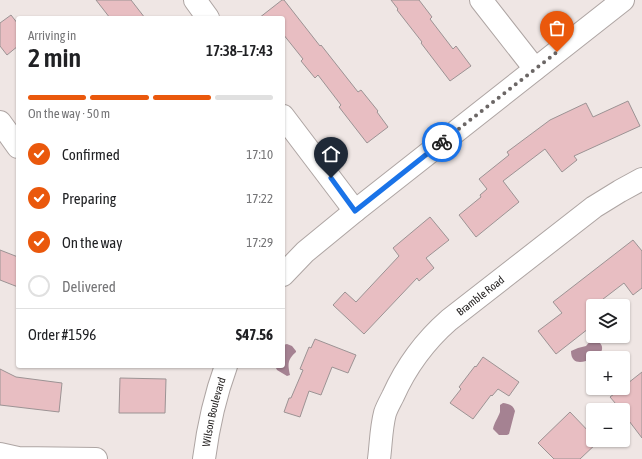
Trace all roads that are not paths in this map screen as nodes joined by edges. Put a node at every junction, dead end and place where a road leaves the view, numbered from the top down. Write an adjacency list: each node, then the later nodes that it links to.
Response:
1 (195, 0): 4 (street)
2 (481, 0): 5 (street)
3 (623, 0): 5 (street)
4 (207, 16)
5 (535, 69): 10 (street)
6 (285, 119): 10 (street)
7 (0, 122): 8 (street)
8 (16, 144)
9 (642, 179): 16 (street, Bramble Road)
10 (355, 211): 11 (street)
11 (285, 272)
12 (225, 368): 15 (street, Wilson Boulevard)
13 (0, 454): 14 (street)
14 (96, 459)
15 (204, 459)
16 (379, 459)

